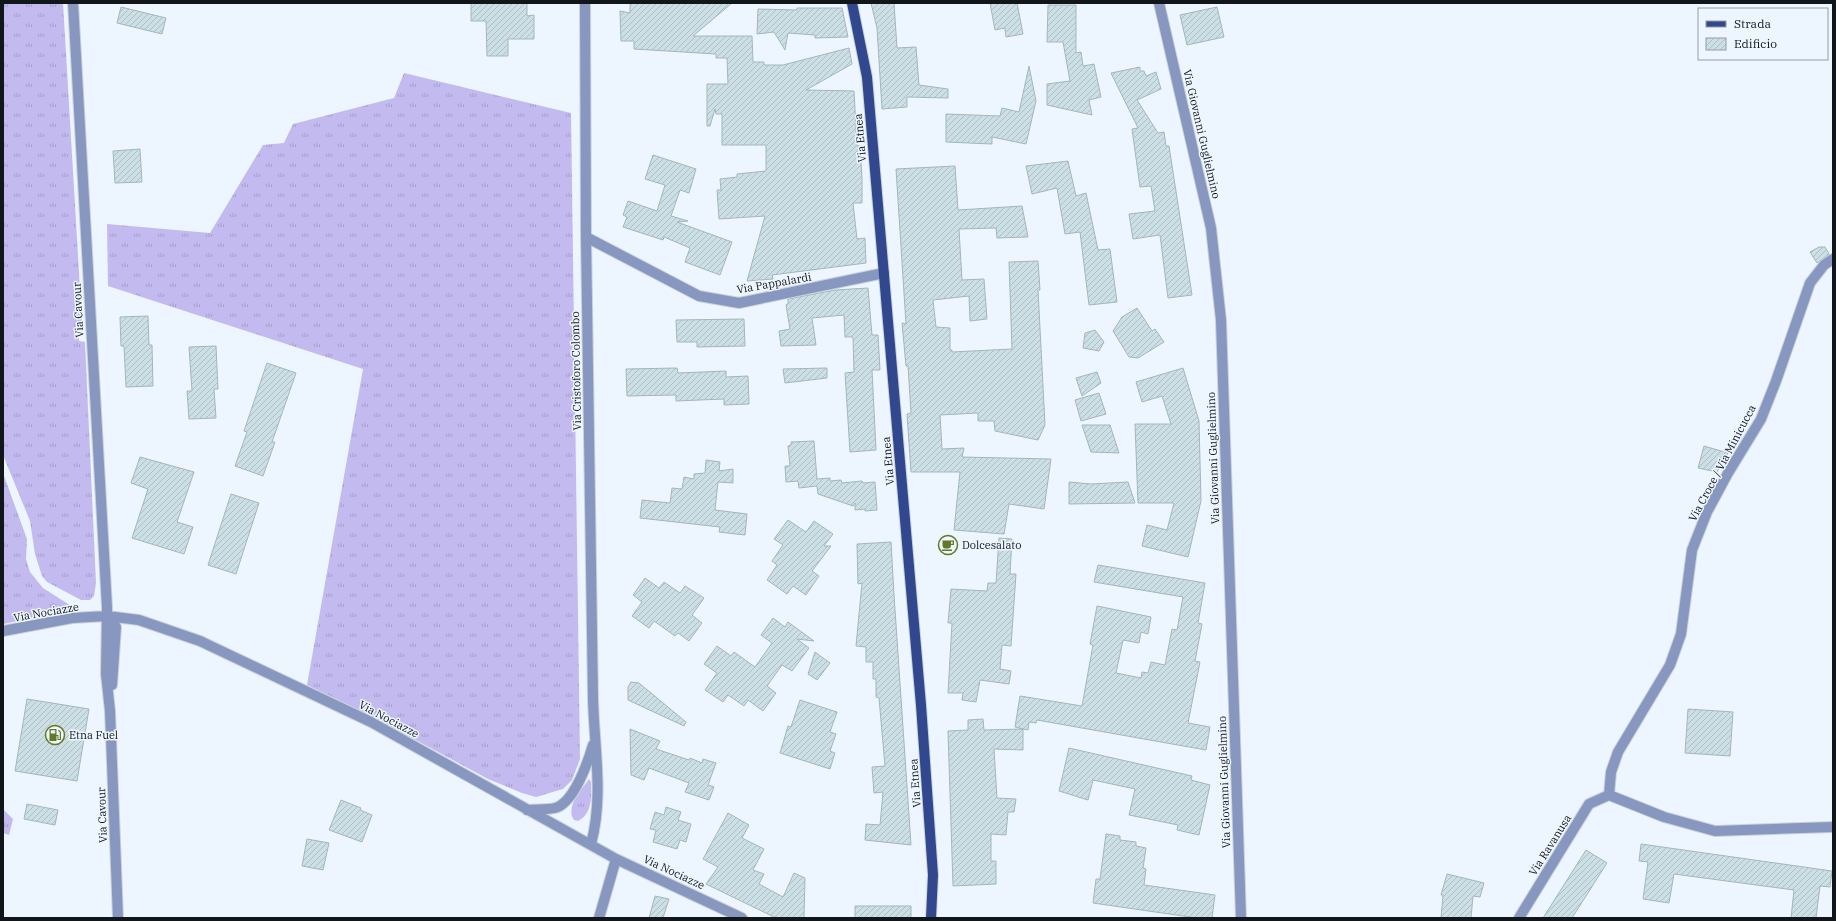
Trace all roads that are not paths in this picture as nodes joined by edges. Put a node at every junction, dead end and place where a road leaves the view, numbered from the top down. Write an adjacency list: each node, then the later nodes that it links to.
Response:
1 (73, 3): 8 (street, Via Cavour)
2 (585, 3): 5 (street, Via Cristoforo Colombo)
3 (852, 3): 7 (main road, Via Etnea)
4 (1159, 3): 22 (street, Via Giovanni Guglielmino)
5 (586, 237): 7 (street, Via Pappalardi); 10 (street, Via Cristoforo Colombo)
6 (1833, 259): 11 (street, Via Croce / Via Minicucca)
7 (884, 273): 21 (main road, Via Etnea)
8 (107, 616): 9 (street, Via Nociazze); 13 (street, Via Nociazze); 18 (street, Via Cavour)
9 (3, 632)
10 (594, 740): 12 (street); 16 (street)
11 (1609, 795): 14 (street); 23 (street, Via Ravanusa)
12 (557, 808): 13 (street); 15 (street)
13 (527, 810): 15 (street, Via Nociazze)
14 (1833, 827)
15 (560, 828): 16 (street, Via Nociazze)
16 (591, 844): 17 (street, Via Nociazze)
17 (616, 859): 19 (street); 20 (street, Via Nociazze)
18 (118, 918)
19 (600, 918)
20 (742, 918)
21 (931, 918)
22 (1241, 918)
23 (1519, 918)

